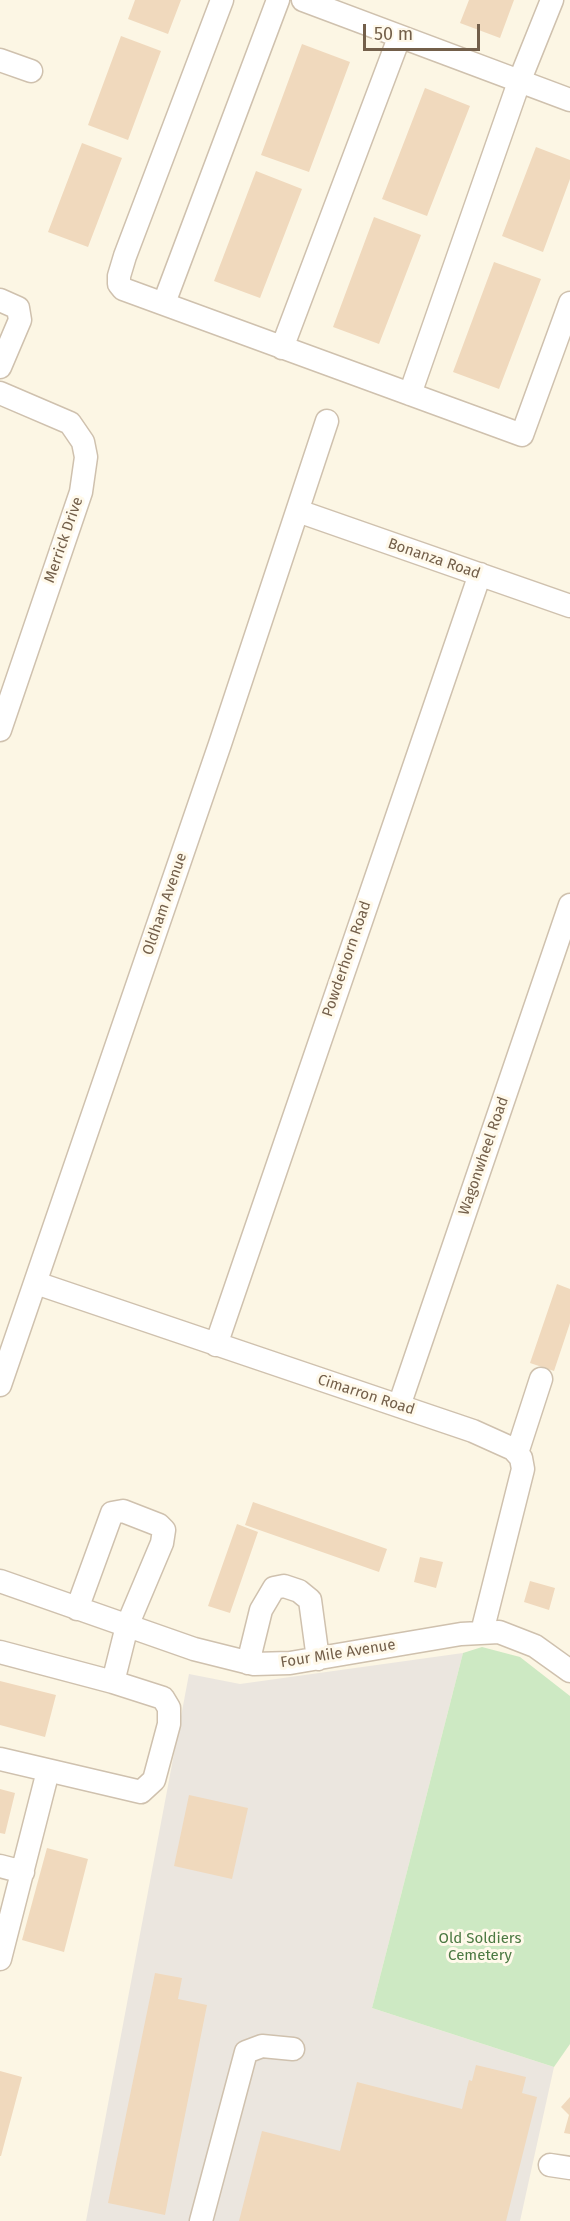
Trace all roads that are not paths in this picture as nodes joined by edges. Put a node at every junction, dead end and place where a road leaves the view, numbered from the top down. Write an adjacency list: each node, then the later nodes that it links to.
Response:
1 (222, 0): 11 (street)
2 (278, 0): 11 (street)
3 (303, 0): 5 (street)
4 (552, 0): 8 (street)
5 (399, 38): 8 (street); 13 (street)
6 (0, 60): 7 (street)
7 (31, 71)
8 (519, 82): 9 (street); 16 (street)
9 (570, 100)
10 (0, 300): 14 (street)
11 (164, 303): 13 (street)
12 (570, 303): 16 (street)
13 (282, 348): 16 (street)
14 (0, 367)
15 (0, 393): 21 (street, Merrick Drive)
16 (410, 394)
17 (327, 422): 18 (street, Oldham Avenue)
18 (298, 512): 19 (street, Bonanza Road); 23 (street, Oldham Avenue)
19 (480, 574): 20 (street, Bonanza Road); 24 (street, Powderhorn Road)
20 (570, 606)
21 (0, 730)
22 (570, 905): 27 (street, Wagonwheel Road)
23 (36, 1283): 24 (street, Cimarron Road); 26 (street, Oldham Avenue)
24 (216, 1345): 27 (street, Cimarron Road)
25 (541, 1379): 28 (street)
26 (0, 1385)
27 (399, 1406): 28 (street, Cimarron Road)
28 (517, 1453): 32 (street)
29 (0, 1581): 30 (street, Four Mile Avenue)
30 (77, 1609): 31 (street, Four Mile Avenue); 31 (street)
31 (127, 1626): 35 (street, Four Mile Avenue); 37 (street)
32 (482, 1632): 34 (street, Four Mile Avenue); 36 (street, Four Mile Avenue)
33 (0, 1652): 37 (street)
34 (318, 1659): 35 (street, Four Mile Avenue); 35 (street)
35 (248, 1663)
36 (570, 1671)
37 (113, 1682): 39 (street)
38 (0, 1759): 39 (street)
39 (48, 1771): 41 (street)
40 (0, 1866): 41 (street)
41 (23, 1872): 42 (street)
42 (7, 1907): 43 (street)
43 (0, 1959)
44 (293, 2049): 45 (street)
45 (201, 2221)

